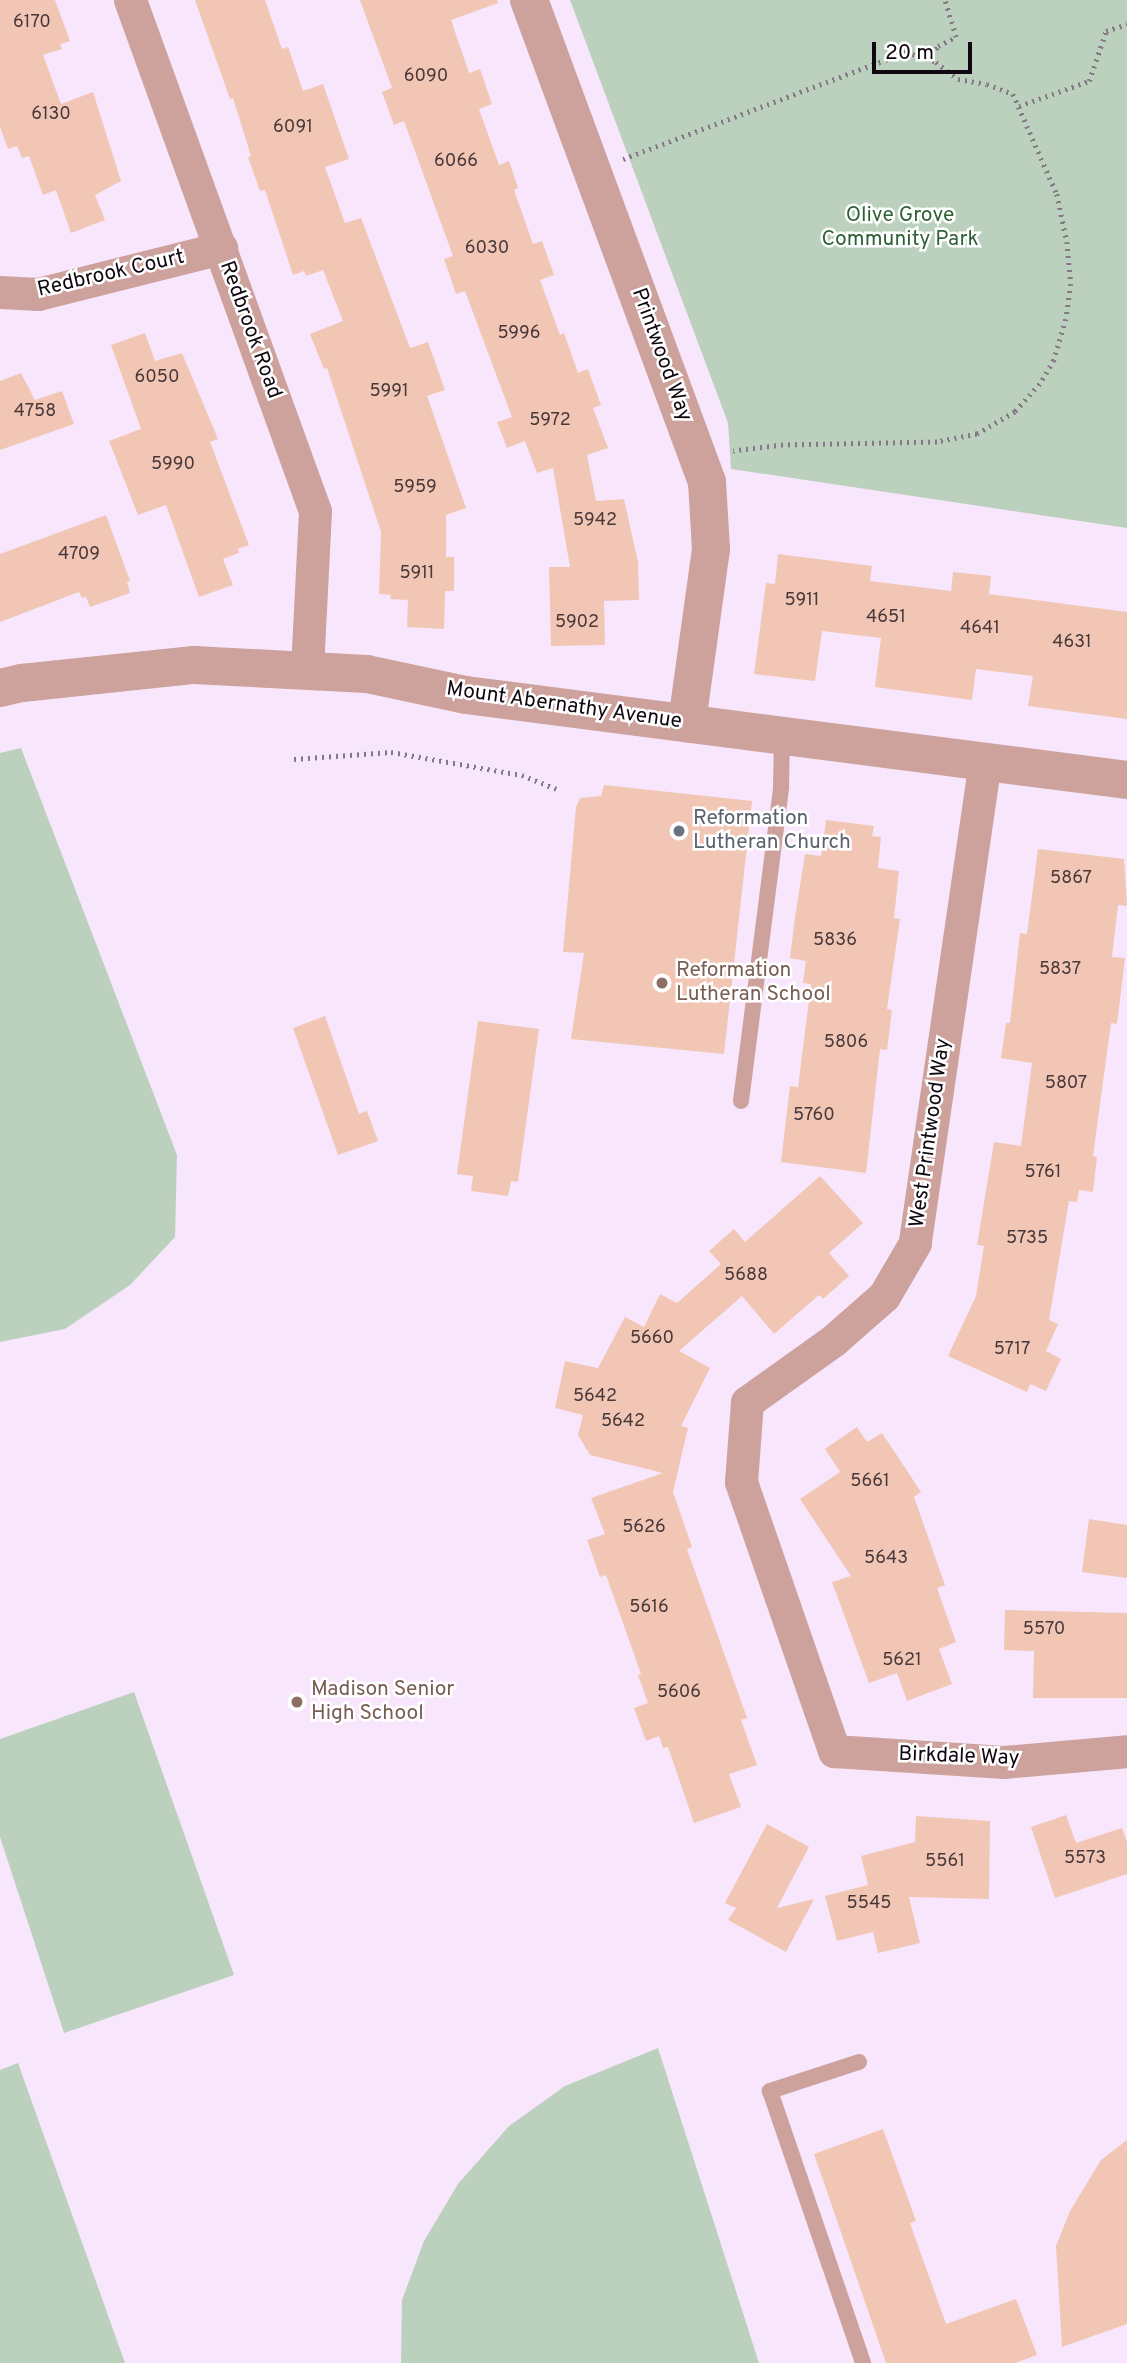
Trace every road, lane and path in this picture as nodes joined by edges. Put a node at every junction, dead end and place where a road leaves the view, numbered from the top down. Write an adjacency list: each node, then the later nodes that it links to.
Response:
1 (130, 0): 8 (street, Redbrook Road)
2 (529, 0): 7 (street, Printwood Way)
3 (945, 0): 5 (path)
4 (1127, 23): 6 (path)
5 (927, 60): 6 (path); 7 (path)
6 (1019, 106): 10 (path)
7 (592, 170): 10 (street, Printwood Way)
8 (221, 248): 9 (street, Redbrook Court); 11 (street, Redbrook Road)
9 (0, 292)
10 (698, 456): 13 (street, Printwood Way)
11 (307, 670): 12 (street, Mount Abernathy Avenue); 13 (street, Mount Abernathy Avenue)
12 (0, 688)
13 (687, 723): 14 (street, Mount Abernathy Avenue)
14 (782, 735): 16 (street, Mount Abernathy Avenue); 19 (lane)
15 (294, 759): 18 (path)
16 (985, 761): 17 (street, Mount Abernathy Avenue); 20 (street, West Printwood Way)
17 (1127, 780)
18 (556, 789)
19 (741, 1101)
20 (834, 1751): 21 (street, Birkdale Way)
21 (1127, 1751)
22 (859, 2062): 23 (lane)
23 (863, 2363)

